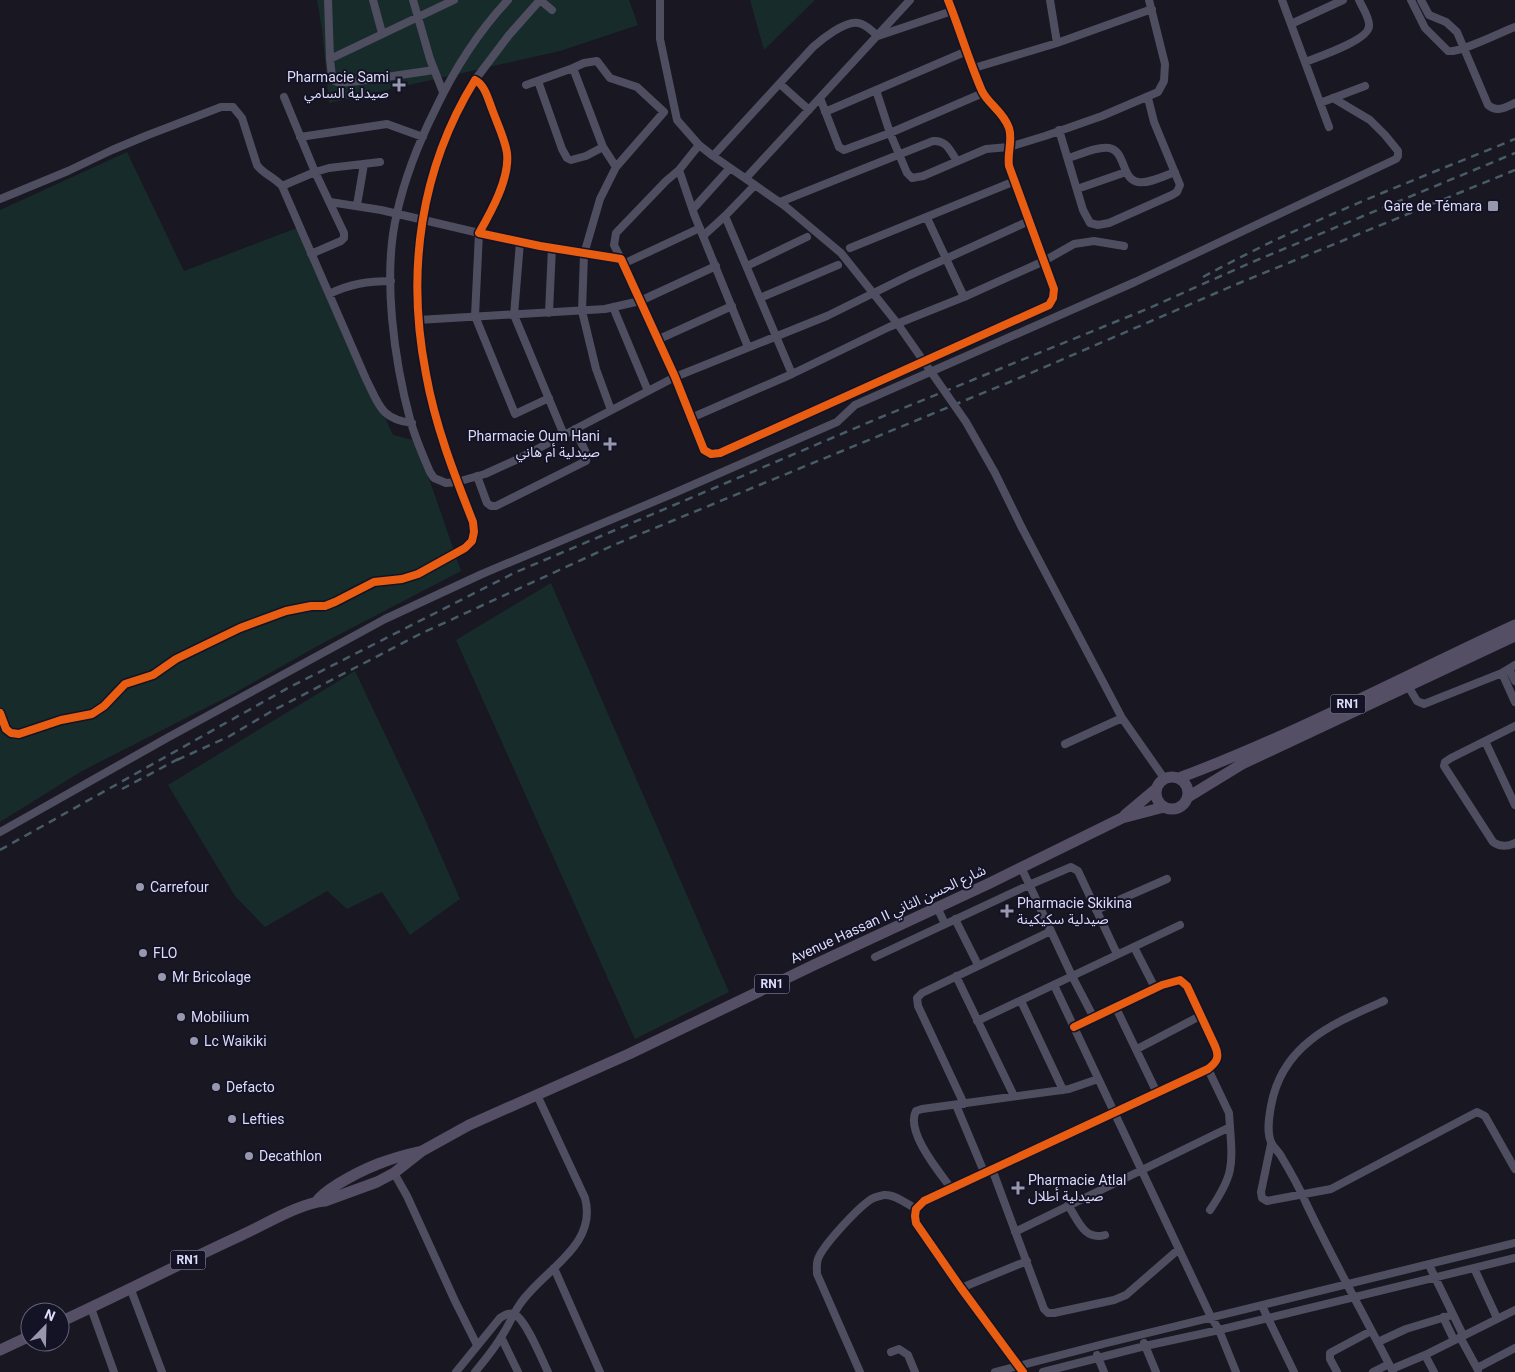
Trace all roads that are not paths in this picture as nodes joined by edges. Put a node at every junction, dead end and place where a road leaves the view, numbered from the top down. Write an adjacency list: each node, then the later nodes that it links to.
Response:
1 (328, 0): 28 (street)
2 (373, 0): 23 (street)
3 (413, 0): 20 (street)
4 (454, 0): 20 (street)
5 (508, 0): 39 (street)
6 (540, 0): 18 (street); 33 (street)
7 (660, 0): 54 (street)
8 (910, 0): 24 (street)
9 (948, 0): 19 (street)
10 (1050, 0): 25 (street)
11 (1149, 0): 17 (street)
12 (1282, 0): 21 (street)
13 (1343, 0): 21 (street)
14 (1359, 0): 29 (street)
15 (1411, 0): 26 (street)
16 (1421, 0): 26 (street)
17 (1152, 9): 25 (street); 43 (street)
18 (552, 10)
19 (952, 11): 24 (street); 27 (street)
20 (418, 17): 23 (street); 32 (street)
21 (1292, 24): 29 (street)
22 (1515, 27): 26 (street)
23 (382, 33): 28 (street)
24 (878, 36): 35 (street); 42 (street)
25 (1057, 43): 31 (street)
26 (1464, 47): 46 (street)
27 (967, 51): 31 (street); 38 (street)
28 (330, 59): 32 (street)
29 (1305, 62): 45 (street)
30 (573, 68): 34 (street); 55 (street); 63 (street)
31 (974, 68): 40 (street)
32 (434, 70): 39 (street)
33 (476, 80): 82 (street); 85 (street)
34 (538, 81): 36 (street); 55 (street)
35 (780, 84): 47 (street); 58 (street)
36 (526, 85)
37 (1365, 86): 44 (street)
38 (876, 90): 48 (street); 51 (street)
39 (443, 92): 53 (street)
40 (983, 93): 51 (street); 56 (street)
41 (284, 97): 52 (street)
42 (820, 98): 47 (street); 48 (street)
43 (1148, 98): 50 (street); 68 (street)
44 (1333, 98): 45 (street); 144 (street)
45 (1320, 103): 49 (street)
46 (1515, 103)
47 (809, 110): 69 (street)
48 (825, 112): 51 (street)
49 (1329, 127)
50 (1059, 130): 56 (street); 59 (street)
51 (890, 133): 57 (street)
52 (300, 137): 53 (street); 66 (street)
53 (423, 137): 79 (street)
54 (699, 145): 58 (street); 65 (street)
55 (603, 147): 63 (street)
56 (1009, 147): 60 (street); 70 (street)
57 (899, 155): 60 (street); 60 (street); 76 (street)
58 (713, 156): 64 (street)
59 (1068, 158): 67 (street); 73 (street)
60 (957, 161)
61 (380, 162): 62 (street)
62 (364, 164): 66 (street); 77 (street)
63 (616, 167): 93 (street)
64 (729, 168): 69 (street); 78 (street)
65 (679, 170): 78 (street); 95 (street)
66 (315, 172): 72 (street); 75 (street)
67 (1126, 172): 68 (street); 73 (street)
68 (1175, 172): 73 (street)
69 (746, 178): 71 (street)
70 (1015, 181): 81 (street); 83 (street)
71 (755, 185): 76 (street); 80 (street)
72 (282, 186): 74 (street); 92 (street)
73 (1076, 189)
74 (0, 198)
75 (330, 202): 77 (street); 92 (street)
76 (782, 204): 133 (street, bridge)
77 (357, 205): 79 (street)
78 (692, 209): 84 (street)
79 (397, 214): 82 (street); 100 (street)
80 (725, 216): 86 (street); 99 (street)
81 (927, 218): 91 (street); 94 (street)
82 (423, 219): 85 (street); 111 (street)
83 (1029, 221): 94 (street); 96 (street)
84 (700, 228): 86 (street); 95 (street)
85 (480, 232): 88 (street); 110 (street)
86 (703, 236): 98 (street)
87 (806, 237): 99 (street)
88 (520, 242): 90 (street); 109 (street)
89 (1124, 246): 96 (street)
90 (552, 248): 93 (street); 108 (street)
91 (850, 248)
92 (311, 254): 101 (street)
93 (584, 254): 95 (street); 107 (street)
94 (945, 260): 102 (street); 112 (street)
95 (622, 261): 104 (street)
96 (1044, 262): 102 (street); 120 (street)
97 (838, 265): 103 (street)
98 (716, 266): 104 (street); 105 (street)
99 (747, 266): 103 (street)
100 (391, 281): 101 (street); 121 (street)
101 (329, 294): 121 (street)
102 (964, 297): 115 (street)
103 (760, 298): 112 (street)
104 (640, 300): 106 (street); 113 (street)
105 (732, 306): 113 (street); 114 (street)
106 (613, 307): 107 (street); 117 (street)
107 (582, 311): 108 (street); 119 (street)
108 (549, 313): 109 (street)
109 (514, 315): 110 (street); 118 (street)
110 (475, 316): 111 (street); 118 (street)
111 (418, 320): 125 (street)
112 (776, 336): 114 (street); 115 (street)
113 (657, 340): 116 (street)
114 (748, 347): 116 (street)
115 (792, 374): 120 (street)
116 (675, 377): 117 (street); 120 (street)
117 (648, 391): 119 (street)
118 (549, 398): 123 (street)
119 (611, 410): 122 (street)
120 (692, 418)
121 (412, 423): 125 (street)
122 (575, 429): 123 (street); 124 (street)
123 (564, 435): 124 (street)
124 (477, 476): 125 (street)
125 (458, 482): 132 (street)
126 (1515, 625): 138 (main road, RN1)
127 (1515, 636): 130 (main road, RN1)
128 (1509, 669): 129 (street); 130 (street); 131 (street)
129 (1515, 681)
130 (1408, 686): 140 (main road, RN1)
131 (1515, 702)
132 (0, 713)
133 (1122, 718): 136 (street); 137 (street)
134 (1515, 726): 135 (street)
135 (1485, 741): 141 (street); 145 (street)
136 (1065, 744)
137 (1164, 778): 138 (main road, RN1); 139 (main road, RN1)
138 (1179, 778): 140 (main road)
139 (1156, 789): 142 (main road); 143 (main road, Avenue Hassan II شارع الحسن الثاني / RN1)
140 (1188, 797): 142 (main road, RN1)
141 (1515, 805)
142 (1164, 807): 143 (main road, Avenue Hassan II شارع الحسن الثاني / RN1)
143 (1122, 818): 146 (main road, Avenue Hassan II شارع الحسن الثاني / RN1)
144 (0, 832)
145 (1515, 843)
146 (1021, 867): 148 (street); 149 (main road, Avenue Hassan II شارع الحسن الثاني / RN1)
147 (1168, 878): 150 (street)
148 (1029, 885): 150 (street); 151 (street); 154 (street)
149 (937, 907): 152 (street); 175 (main road, Avenue Hassan II شارع الحسن الثاني / RN1)
150 (1096, 910): 156 (street)
151 (955, 919): 152 (street); 158 (street)
152 (945, 924): 157 (street)
153 (1180, 925): 155 (street)
154 (1050, 931): 158 (street); 160 (street)
155 (1134, 947): 156 (street); 162 (street)
156 (1117, 954): 160 (street)
157 (875, 957)
158 (978, 965): 159 (street)
159 (956, 976): 168 (street); 177 (street)
160 (1072, 976): 161 (street); 167 (street)
161 (1054, 985): 163 (street); 169 (street)
162 (1155, 988): 165 (street); 166 (street)
163 (1022, 1001): 168 (street); 173 (street)
164 (1384, 1001): 180 (street)
165 (1116, 1008): 167 (street); 170 (street)
166 (1200, 1016): 170 (street); 171 (street)
167 (1094, 1018): 169 (street)
168 (977, 1021): 176 (street)
169 (1074, 1027): 172 (street)
170 (1137, 1048): 174 (street)
171 (1208, 1068): 174 (street); 179 (street)
172 (1098, 1079): 173 (street); 178 (street)
173 (1064, 1090): 176 (street)
174 (1157, 1093): 178 (street)
175 (538, 1095): 181 (main road, Avenue Hassan II شارع الحسن الثاني / RN1); 202 (street)
176 (1014, 1096): 177 (street)
177 (960, 1104): 184 (street); 189 (street)
178 (1114, 1111): 184 (street); 185 (street)
179 (1230, 1126): 185 (street); 194 (street)
180 (1271, 1144): 190 (street); 190 (street)
181 (422, 1151): 182 (main road, Avenue Hassan II شارع الحسن الثاني / RN1); 186 (main road, Avenue Hassan II شارع الحسن الثاني / RN1)
182 (387, 1160): 186 (main road); 187 (main road, RN1)
183 (1515, 1169): 190 (street)
184 (988, 1170): 189 (street); 195 (street)
185 (1140, 1170): 192 (street); 198 (street)
186 (394, 1173): 188 (main road, RN1); 226 (street)
187 (356, 1174): 188 (main road); 191 (main road, RN1)
188 (360, 1187): 191 (main road, RN1)
189 (951, 1188): 193 (street)
190 (1302, 1194): 205 (street)
191 (317, 1201): 207 (main road, RN1)
192 (1068, 1205): 195 (street); 196 (street)
193 (916, 1209): 206 (street); 244 (street)
194 (1210, 1210)
195 (1015, 1232): 200 (street)
196 (1105, 1235)
197 (1515, 1243): 201 (street)
198 (1179, 1249): 200 (street); 216 (street)
199 (1515, 1258): 203 (street)
200 (1027, 1261): 206 (street)
201 (1429, 1265): 204 (street); 205 (street)
202 (554, 1268): 212 (street); 243 (street)
203 (1474, 1268): 204 (street); 217 (street)
204 (1434, 1278): 208 (street); 213 (street)
205 (1348, 1285): 208 (street); 209 (street)
206 (961, 1288): 235 (street)
207 (130, 1290): 210 (main road, RN1); 238 (street)
208 (1353, 1297): 218 (street); 220 (street)
209 (1262, 1306): 216 (street); 218 (street)
210 (91, 1308): 214 (main road, RN1); 237 (street)
211 (1515, 1310): 217 (street)
212 (514, 1314): 222 (street); 226 (street); 242 (street)
213 (1452, 1315): 215 (street); 223 (street)
214 (70, 1317)
215 (1443, 1317): 223 (street); 225 (street)
216 (1211, 1318): 219 (street); 221 (street)
217 (1497, 1318): 223 (street)
218 (1268, 1319): 219 (street); 251 (street)
219 (1219, 1330): 228 (street); 250 (street)
220 (1371, 1331): 225 (street); 252 (street)
221 (1141, 1334): 227 (street); 228 (street)
222 (502, 1337): 240 (street); 241 (street)
223 (1459, 1337): 232 (street); 236 (street)
224 (20, 1341): 230 (main road)
225 (1378, 1342): 234 (street)
226 (477, 1345): 239 (street)
227 (1094, 1346): 233 (street); 235 (street)
228 (1145, 1346): 233 (street); 249 (street)
229 (1515, 1348): 236 (street)
230 (0, 1350)
231 (891, 1352): 245 (street)
232 (1425, 1355): 234 (street); 254 (street)
233 (1098, 1358): 247 (street); 248 (street)
234 (1391, 1368): 253 (street)
235 (1021, 1369): 246 (street)
236 (1478, 1370)
237 (114, 1372)
238 (162, 1372)
239 (456, 1372)
240 (475, 1372)
241 (518, 1372)
242 (548, 1372)
243 (600, 1372)
244 (860, 1372)
245 (915, 1372)
246 (995, 1372)
247 (1043, 1372)
248 (1104, 1372)
249 (1156, 1372)
250 (1236, 1372)
251 (1294, 1372)
252 (1337, 1372)
253 (1373, 1372)
254 (1434, 1372)

